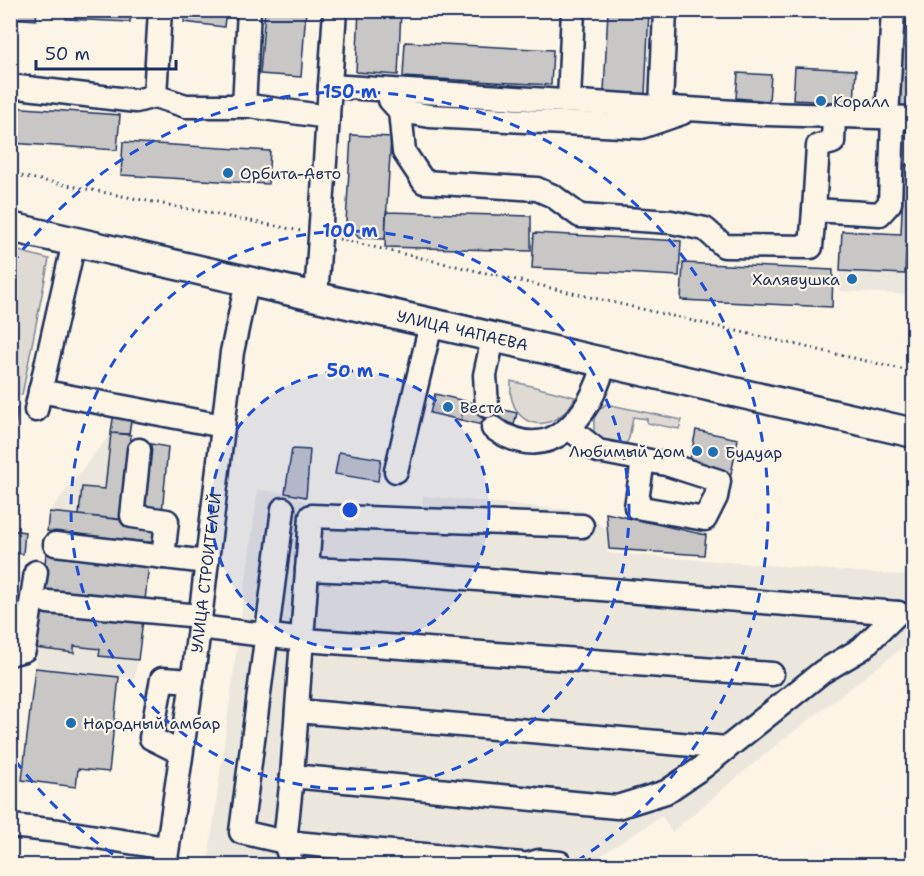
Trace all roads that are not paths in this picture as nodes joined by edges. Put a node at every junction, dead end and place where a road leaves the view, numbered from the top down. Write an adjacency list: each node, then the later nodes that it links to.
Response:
1 (160, 10): 10 (street)
2 (249, 10): 12 (street)
3 (335, 10): 8 (street)
4 (573, 10): 11 (street)
5 (665, 10): 13 (street)
6 (893, 10): 18 (street)
7 (10, 86): 10 (street)
8 (330, 86): 9 (street); 17 (street)
9 (385, 90): 11 (street); 15 (street)
10 (155, 96): 12 (street)
11 (569, 101): 13 (street)
12 (244, 106): 17 (street)
13 (661, 107): 14 (street)
14 (694, 109): 15 (street); 16 (street)
15 (400, 111): 19 (street)
16 (834, 116): 18 (street); 19 (street)
17 (328, 117): 23 (street)
18 (898, 117): 19 (street)
19 (814, 210)
20 (10, 227): 21 (main road, УЛИЦА ЧАПАЕВА)
21 (74, 242): 22 (main road, УЛИЦА ЧАПАЕВА); 28 (street)
22 (247, 282): 23 (main road, УЛИЦА ЧАПАЕВА); 28 (street, УЛИЦА СТРОИТЕЛЕЙ)
23 (316, 298): 24 (main road, УЛИЦА ЧАПАЕВА)
24 (430, 324): 25 (main road, УЛИЦА ЧАПАЕВА); 34 (street)
25 (493, 338): 26 (main road, УЛИЦА ЧАПАЕВА); 27 (street)
26 (605, 362): 30 (street); 31 (main road, УЛИЦА ЧАПАЕВА)
27 (487, 406)
28 (223, 426): 39 (street, УЛИЦА СТРОИТЕЛЕЙ)
29 (493, 428): 30 (street)
30 (570, 429): 33 (street)
31 (914, 433)
32 (139, 450): 38 (street)
33 (643, 460)
34 (396, 471)
35 (283, 509): 44 (street)
36 (582, 526): 40 (street)
37 (55, 544): 38 (street)
38 (163, 557): 39 (street)
39 (207, 562): 43 (street, УЛИЦА СТРОИТЕЛЕЙ)
40 (307, 569): 45 (street); 50 (street)
41 (36, 572): 46 (street)
42 (48, 602): 43 (street)
43 (200, 622): 44 (street); 48 (street, УЛИЦА СТРОИТЕЛЕЙ)
44 (266, 636): 45 (street); 54 (street)
45 (302, 640): 47 (street); 49 (street)
46 (10, 654)
47 (772, 674)
48 (192, 681): 51 (street, УЛИЦА СТРОИТЕЛЕЙ); 51 (street)
49 (297, 711): 50 (street); 52 (street)
50 (727, 748): 52 (street)
51 (181, 753): 55 (street, УЛИЦА СТРОИТЕЛЕЙ)
52 (292, 776): 54 (street)
53 (10, 826): 55 (street)
54 (285, 842): 57 (street); 58 (street)
55 (165, 857)
56 (560, 862): 57 (street)
57 (522, 865)
58 (292, 866)

